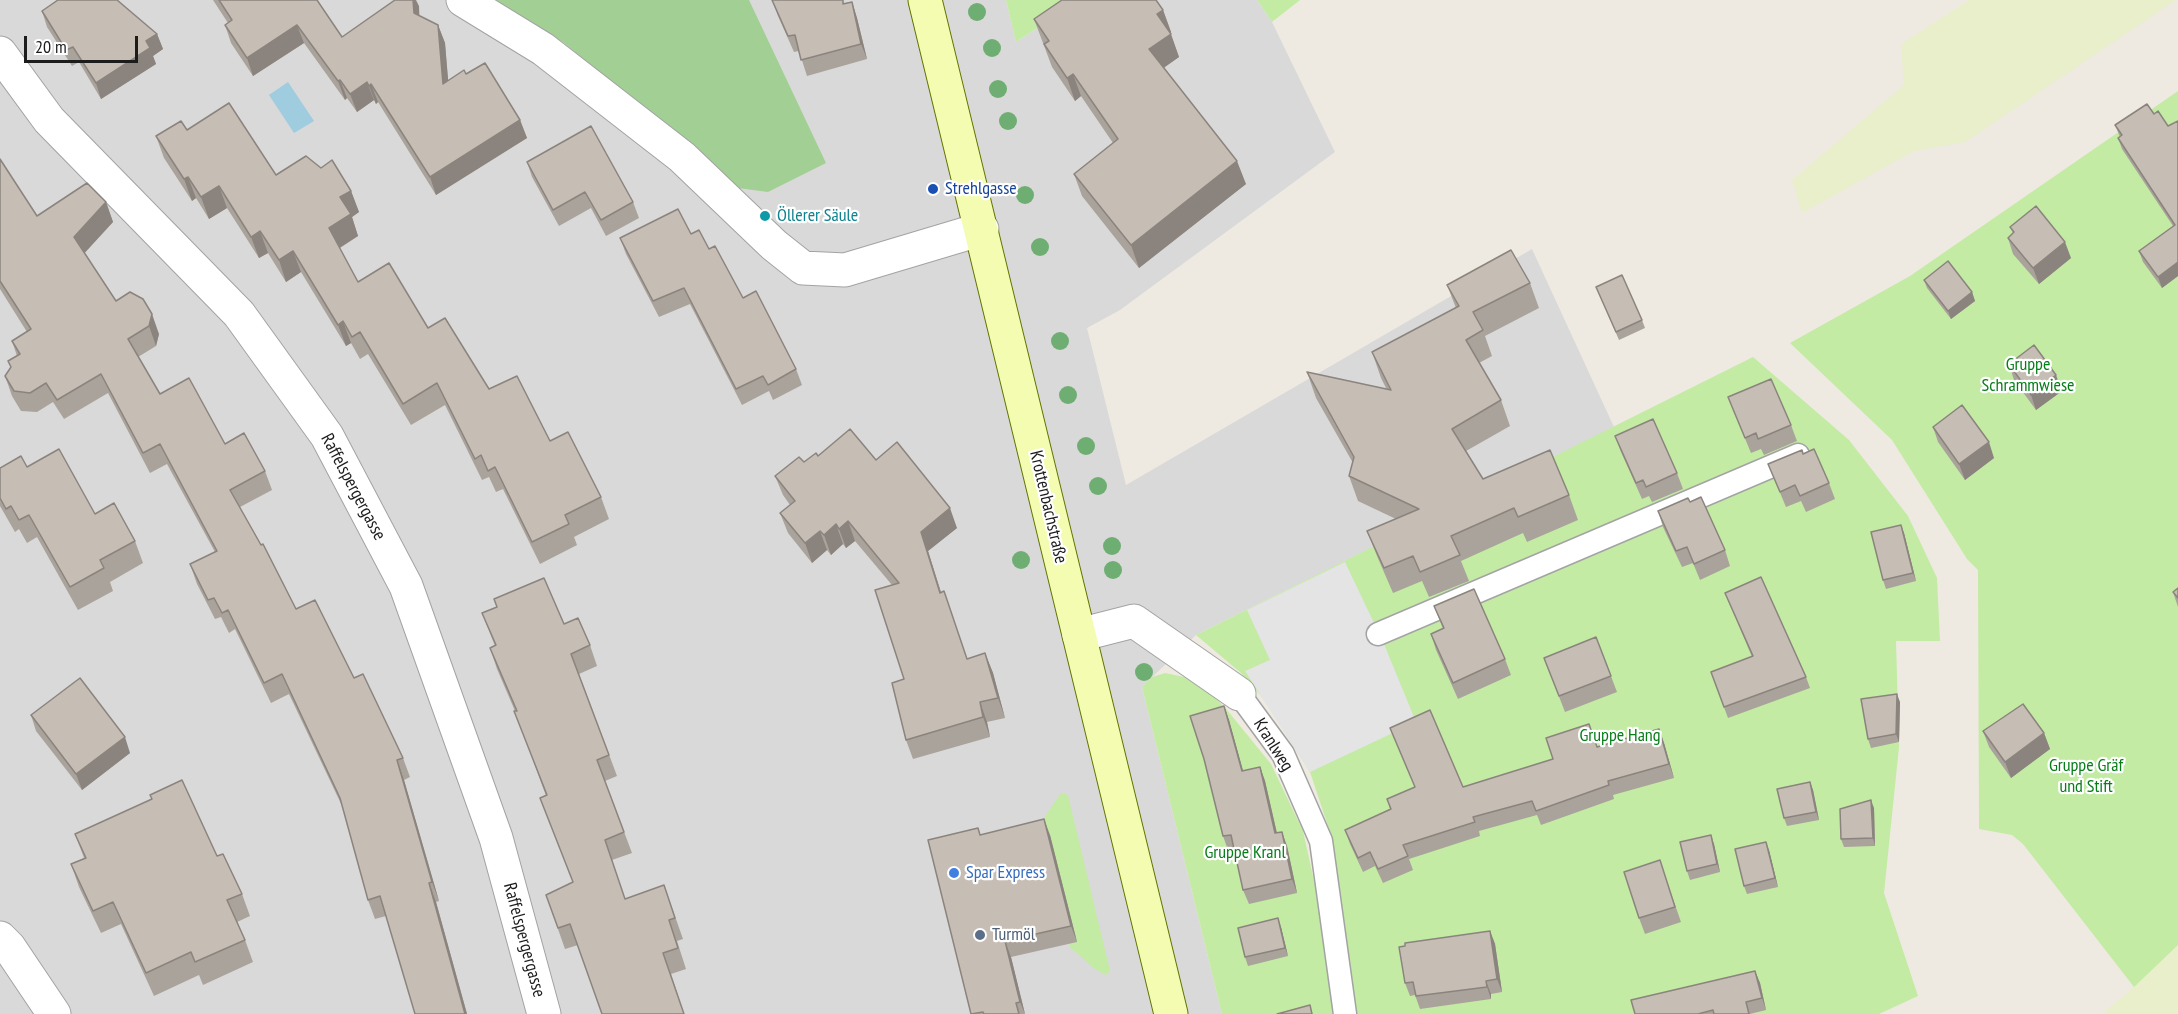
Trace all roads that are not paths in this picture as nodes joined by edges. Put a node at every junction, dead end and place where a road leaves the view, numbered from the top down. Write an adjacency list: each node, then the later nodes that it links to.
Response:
1 (463, 0): 4 (street)
2 (925, 0): 4 (main road, Krottenbachstraße)
3 (0, 53): 11 (street, Raffelspergergasse)
4 (982, 229): 7 (main road, Krottenbachstraße)
5 (1802, 453): 6 (lane)
6 (1378, 634)
7 (1079, 635): 8 (street, Kranlweg); 12 (main road, Krottenbachstraße)
8 (1239, 694): 13 (lane, Kranlweg)
9 (0, 938): 10 (street)
10 (54, 1014)
11 (544, 1014)
12 (1172, 1014)
13 (1345, 1014)

